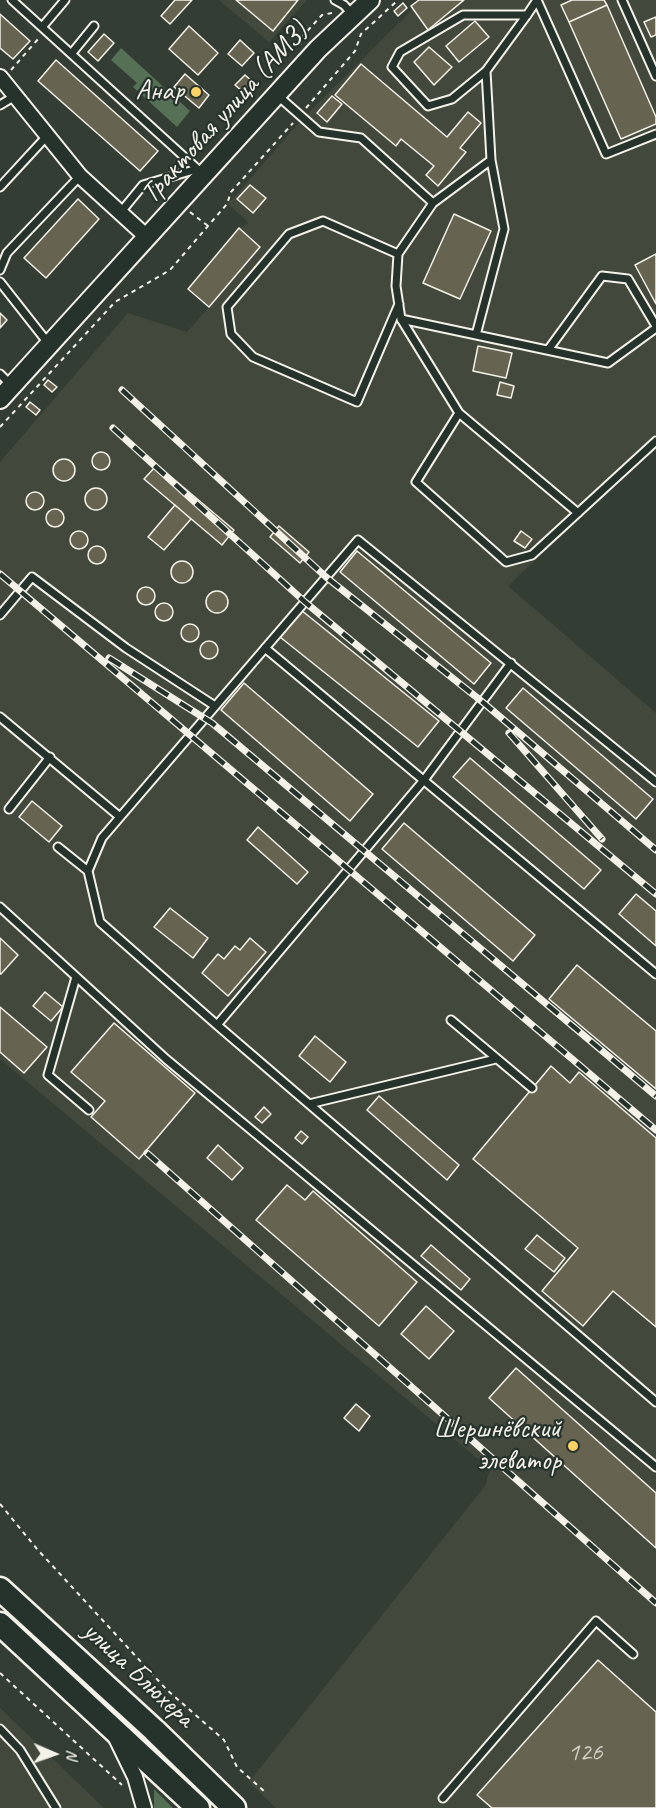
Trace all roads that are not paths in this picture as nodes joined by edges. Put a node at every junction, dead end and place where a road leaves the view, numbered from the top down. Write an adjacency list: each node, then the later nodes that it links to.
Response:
1 (12, 0): 10 (lane)
2 (65, 0): 10 (lane)
3 (335, 0): 7 (lane)
4 (370, 0): 7 (street, Трактовая улица (АМЗ))
5 (537, 0): 8 (lane); 18 (lane)
6 (622, 0): 13 (lane)
7 (353, 15): 15 (street, Трактовая улица (АМЗ))
8 (527, 15): 12 (lane); 12 (lane)
9 (94, 26): 11 (lane)
10 (45, 28): 11 (lane)
11 (72, 53): 21 (lane)
12 (486, 71): 20 (lane)
13 (656, 76)
14 (1, 79): 16 (street, Трактовая улица (АМЗ))
15 (277, 95): 21 (street, Трактовая улица (АМЗ)); 24 (lane)
16 (15, 96): 17 (lane); 19 (street, Трактовая улица (АМЗ))
17 (0, 105)
18 (656, 134)
19 (48, 135): 22 (street, Трактовая улица (АМЗ)); 23 (lane)
20 (491, 160): 24 (lane); 33 (lane)
21 (201, 172): 25 (lane); 26 (street, Трактовая улица (АМЗ))
22 (80, 176): 25 (street, Трактовая улица (АМЗ)); 28 (lane)
23 (0, 187)
24 (433, 203): 27 (lane)
25 (120, 213): 26 (street, Трактовая улица (АМЗ))
26 (148, 238): 34 (street, Трактовая улица (АМЗ))
27 (398, 254): 30 (lane); 30 (lane)
28 (0, 270)
29 (0, 282): 34 (lane)
30 (399, 304): 31 (lane)
31 (401, 319): 33 (lane); 37 (lane)
32 (656, 327): 35 (lane); 35 (lane)
33 (476, 335): 35 (lane)
34 (50, 346): 36 (street, Трактовая улица (АМЗ))
35 (548, 350)
36 (4, 387)
37 (459, 413): 39 (lane); 39 (lane)
38 (656, 441): 39 (lane)
39 (578, 513)
40 (0, 615): 43 (lane)
41 (265, 648): 42 (lane); 43 (lane); 46 (lane)
42 (511, 663): 46 (lane); 47 (lane)
43 (215, 706): 49 (lane)
44 (0, 717): 45 (lane)
45 (50, 757): 48 (lane); 49 (lane)
46 (424, 780): 53 (lane); 56 (lane)
47 (656, 782)
48 (9, 808)
49 (120, 817): 51 (lane)
50 (58, 847): 51 (lane)
51 (88, 871): 56 (lane)
52 (0, 908): 54 (lane)
53 (656, 974)
54 (76, 977): 60 (lane); 62 (lane)
55 (450, 1020): 57 (lane)
56 (217, 1025): 59 (lane)
57 (496, 1059): 58 (lane); 59 (lane)
58 (531, 1088)
59 (309, 1104): 61 (lane)
60 (89, 1110)
61 (656, 1402)
62 (656, 1467)
63 (0, 1588): 72 (main road, улица Блюхера)
64 (0, 1624): 66 (main road, улица Блюхера)
65 (633, 1654): 68 (lane)
66 (109, 1723): 69 (street); 71 (main road, улица Блюхера)
67 (0, 1729): 70 (lane)
68 (443, 1798)
69 (144, 1806)
70 (56, 1808)
71 (198, 1808)
72 (234, 1808)

